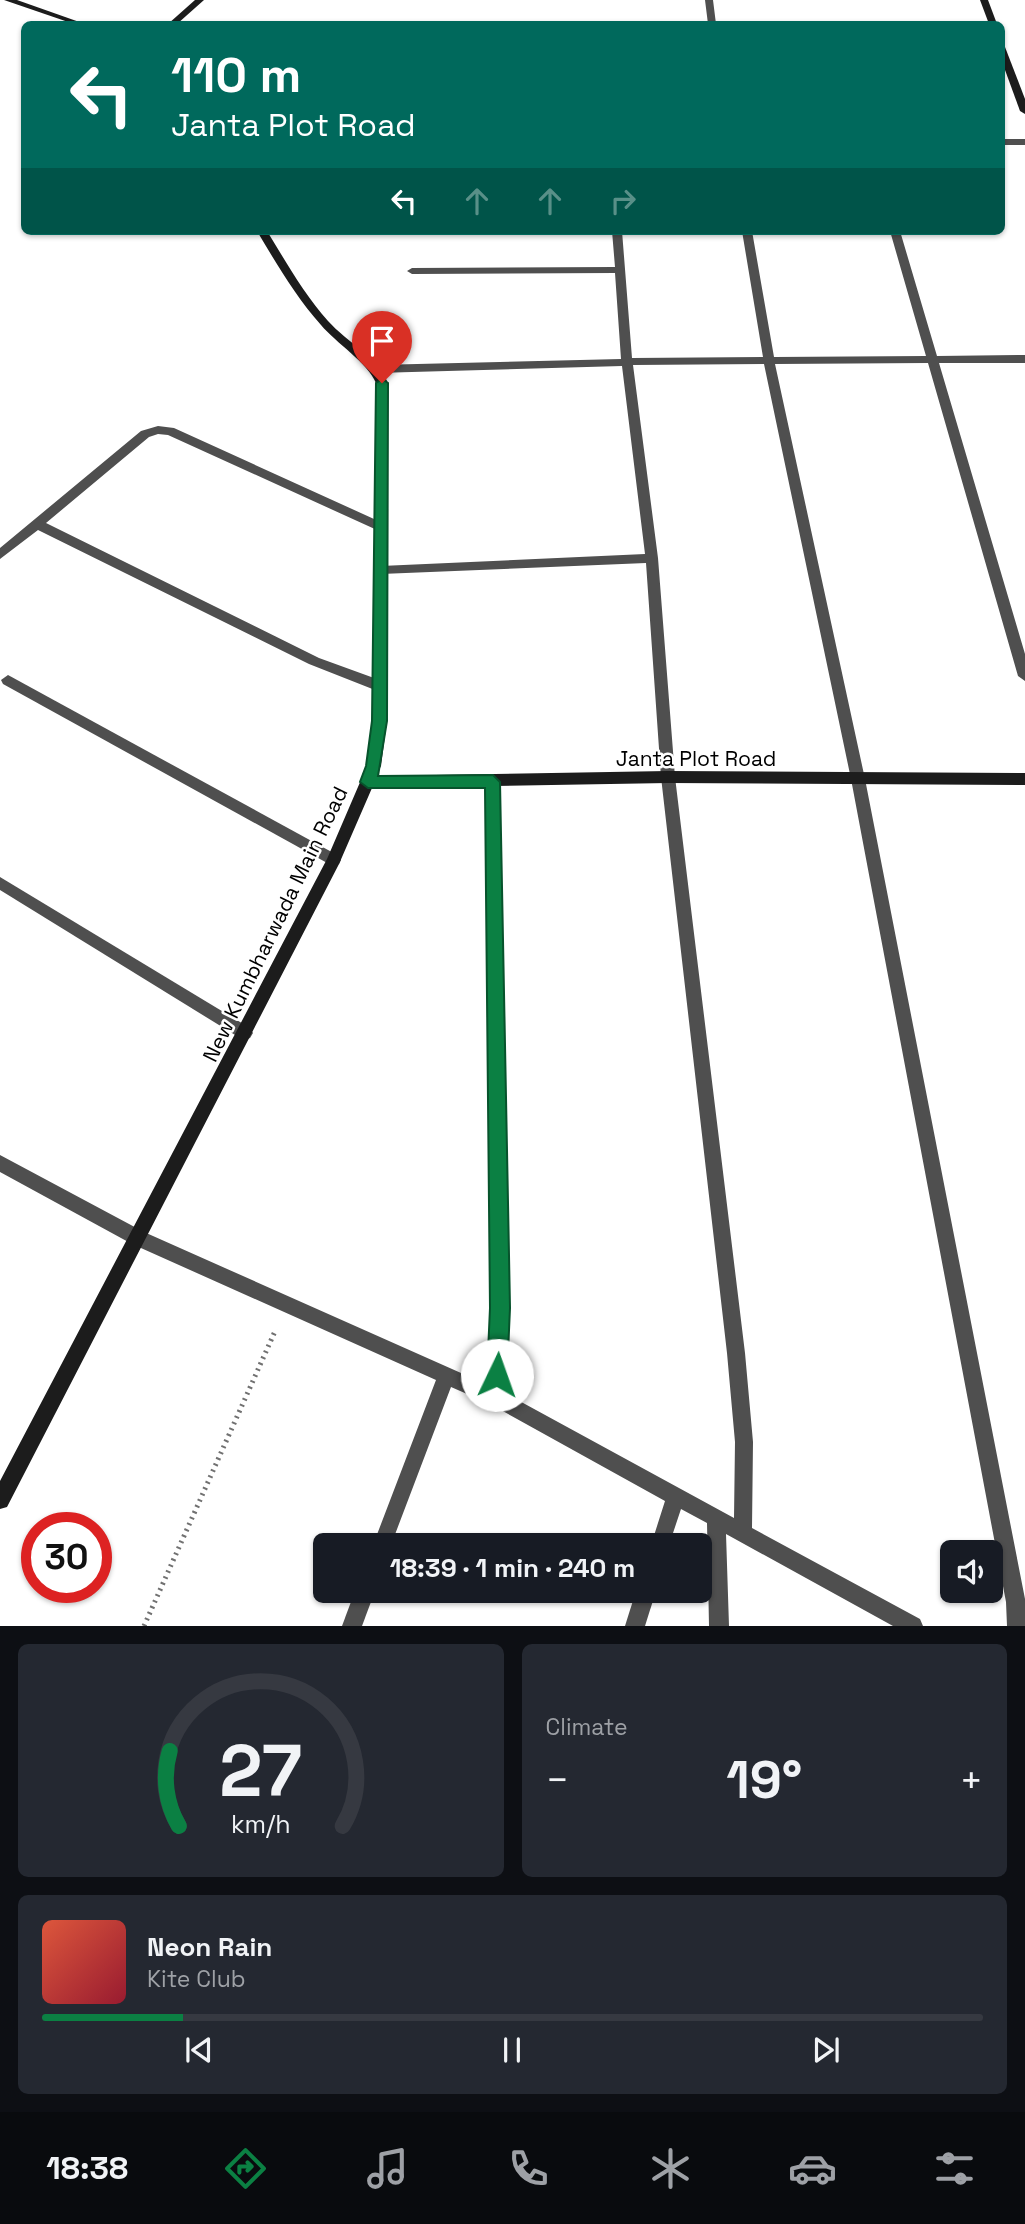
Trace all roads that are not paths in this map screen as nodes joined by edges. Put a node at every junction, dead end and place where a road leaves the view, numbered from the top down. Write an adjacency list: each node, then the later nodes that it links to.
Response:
1 (8, 0): 5 (street)
2 (200, 0): 7 (street)
3 (709, 0): 8 (street)
4 (984, 0): 9 (street)
5 (23, 2): 6 (street)
6 (73, 21)
7 (176, 21)
8 (712, 21)
9 (992, 21)
10 (1005, 58): 11 (street)
11 (1025, 111)
12 (1005, 142): 13 (street)
13 (1025, 142)
14 (265, 235): 24 (street)
15 (617, 235): 18 (street)
16 (748, 235): 22 (street)
17 (896, 235): 23 (street)
18 (620, 270): 19 (street); 21 (street)
19 (412, 271)
20 (1025, 359): 23 (street)
21 (627, 362): 22 (street); 24 (street); 28 (street)
22 (769, 362): 23 (street); 34 (street)
23 (934, 362): 30 (street)
24 (376, 369): 26 (street, New Kumbharwada Main Road)
25 (37, 524): 26 (street); 27 (street); 32 (street)
26 (381, 527): 29 (street, New Kumbharwada Main Road)
27 (0, 555)
28 (652, 558): 29 (street); 33 (street)
29 (381, 570): 32 (street, New Kumbharwada Main Road)
30 (1025, 676)
31 (8, 680): 38 (street)
32 (380, 686): 36 (street, New Kumbharwada Main Road)
33 (668, 777): 34 (street, Janta Plot Road); 37 (street, Janta Plot Road); 48 (street)
34 (858, 779): 35 (street, Janta Plot Road); 57 (street)
35 (1025, 779)
36 (368, 782): 37 (street, Janta Plot Road); 38 (street, New Kumbharwada Main Road)
37 (493, 782): 44 (street)
38 (334, 860): 40 (street, New Kumbharwada Main Road)
39 (0, 883): 40 (street)
40 (244, 1034): 42 (street, New Kumbharwada Main Road)
41 (0, 1163): 42 (street)
42 (138, 1238): 43 (street); 46 (street, New Kumbharwada Main Road)
43 (447, 1375): 44 (street); 49 (street)
44 (496, 1398): 45 (street)
45 (676, 1496): 47 (street); 50 (street)
46 (0, 1500)
47 (716, 1519): 48 (street); 55 (street)
48 (743, 1532): 56 (street)
49 (387, 1533)
50 (664, 1533)
51 (361, 1603): 53 (street)
52 (642, 1603): 54 (street)
53 (352, 1626)
54 (635, 1626)
55 (719, 1626)
56 (913, 1626)
57 (1017, 1626)

